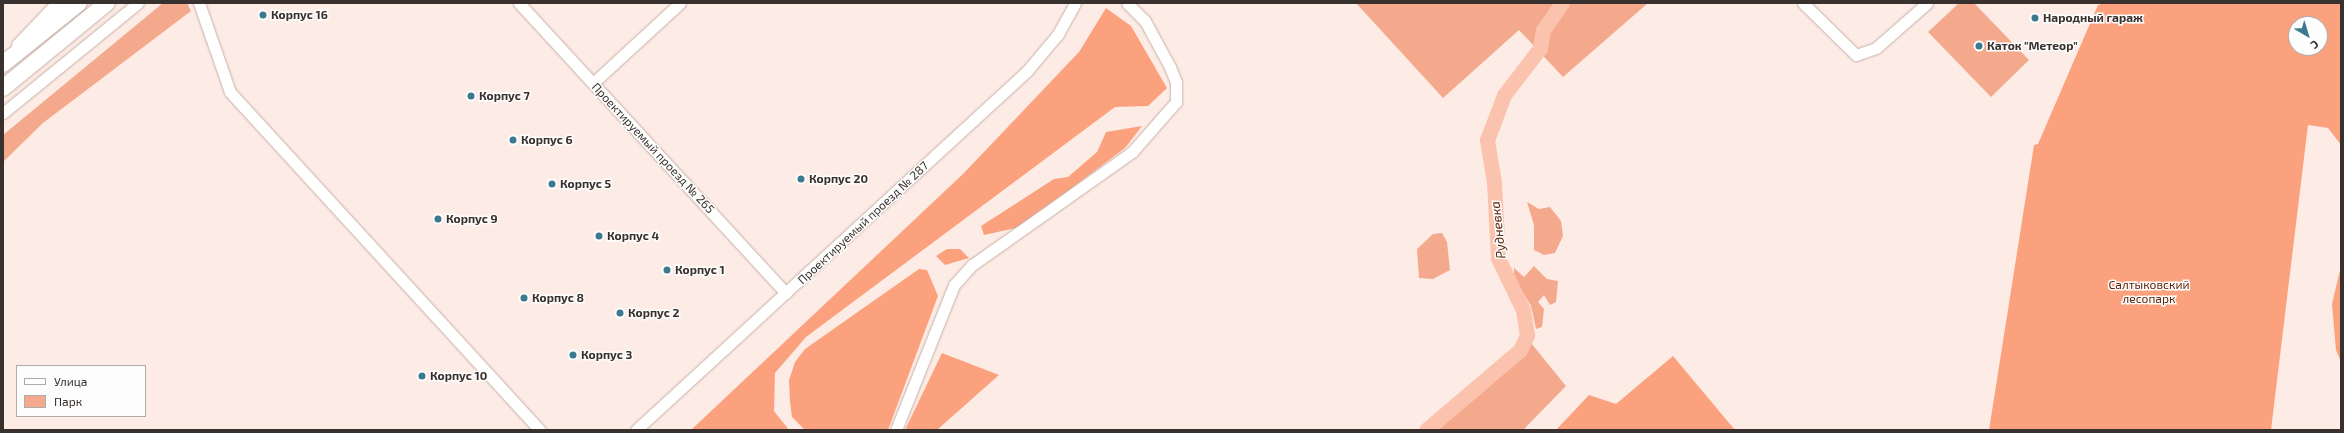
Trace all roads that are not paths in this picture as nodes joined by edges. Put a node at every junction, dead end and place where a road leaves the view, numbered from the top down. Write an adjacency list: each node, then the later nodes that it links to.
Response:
1 (58, 3): 12 (main road)
2 (79, 3): 12 (highway)
3 (107, 3): 14 (highway)
4 (138, 3): 15 (street)
5 (199, 3): 19 (street)
6 (519, 3): 13 (street, Проектируемый проезд № 265)
7 (680, 3): 13 (street)
8 (1075, 3): 18 (street, Проектируемый проезд № 287)
9 (1127, 3): 21 (street)
10 (1804, 3): 11 (street)
11 (1927, 3)
12 (3, 64)
13 (593, 84): 18 (street, Проектируемый проезд № 265)
14 (3, 88)
15 (23, 96): 16 (street); 17 (street)
16 (3, 109)
17 (3, 113)
18 (786, 293): 20 (street, Проектируемый проезд № 287)
19 (540, 430)
20 (636, 430)
21 (896, 430)

